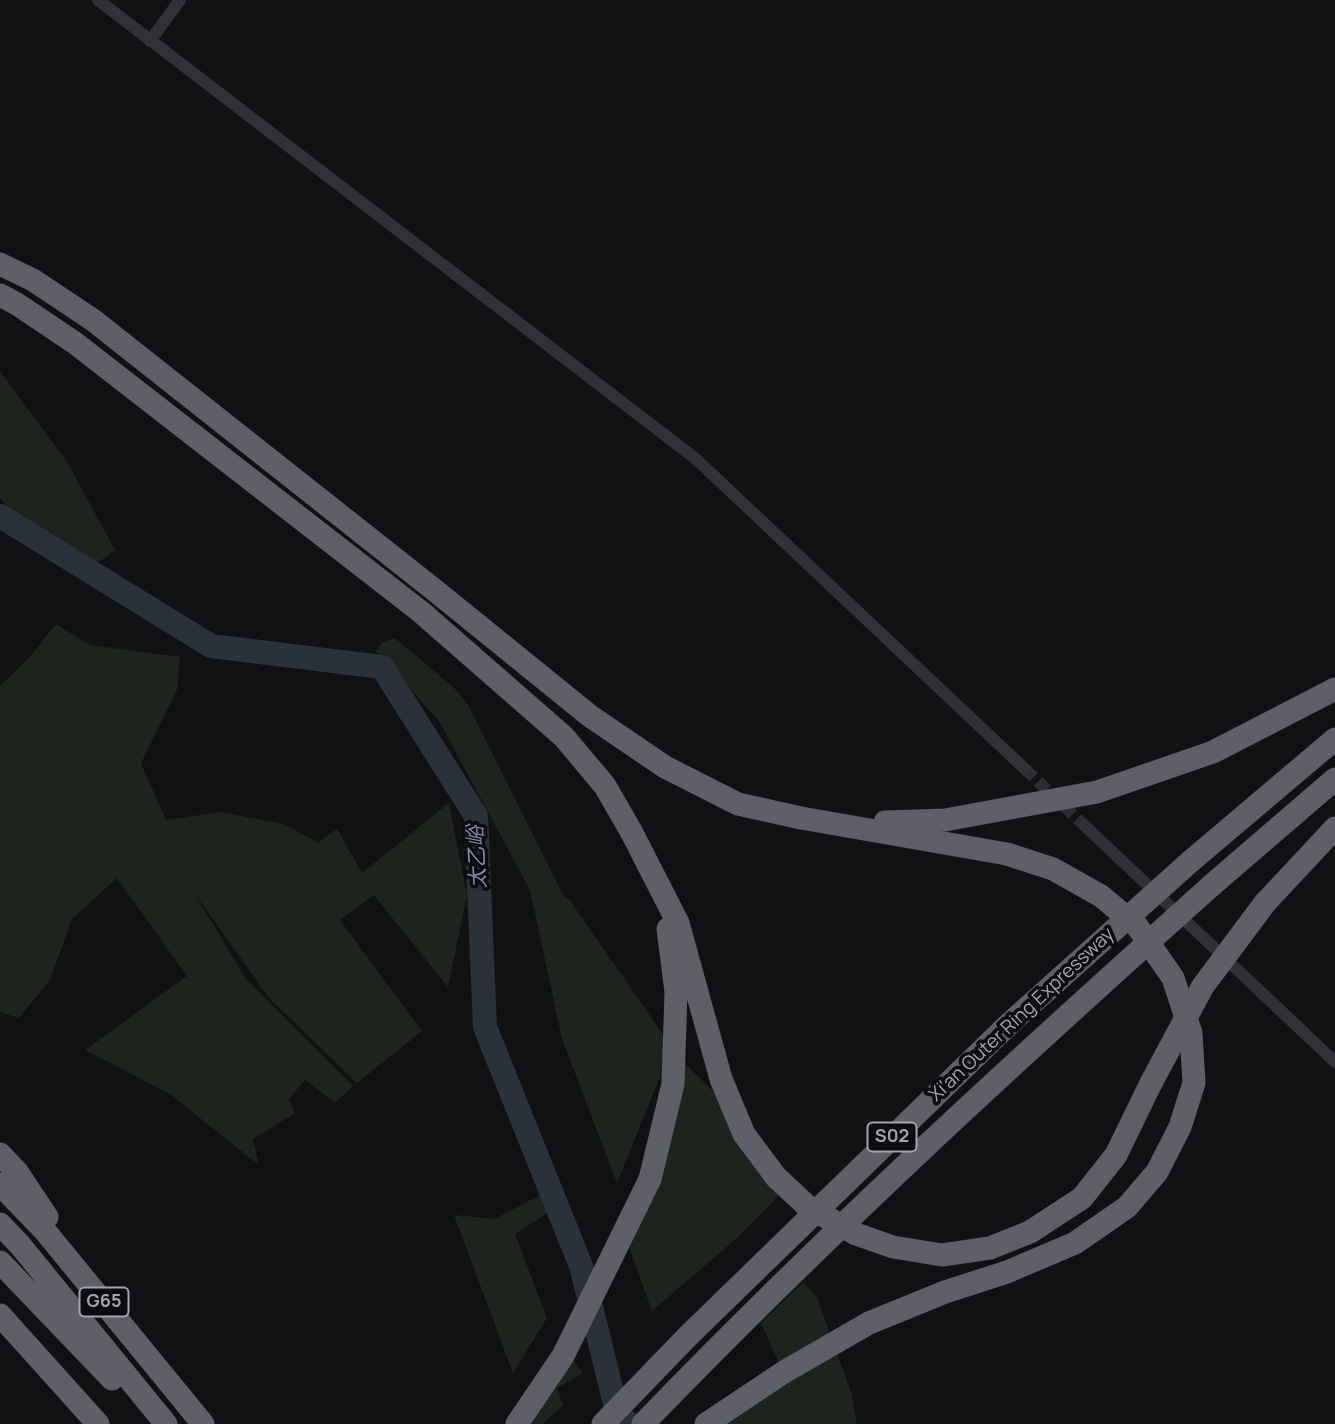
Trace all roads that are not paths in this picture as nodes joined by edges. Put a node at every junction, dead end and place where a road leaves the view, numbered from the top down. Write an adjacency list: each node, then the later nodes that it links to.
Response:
1 (98, 0): 3 (street)
2 (180, 0): 3 (street)
3 (150, 41): 8 (street)
4 (0, 264): 10 (highway)
5 (0, 295): 13 (highway)
6 (1335, 689): 10 (highway)
7 (1335, 739): 26 (highway, Xi'an Outer Ring Expressway / S02, bridge)
8 (1025, 769)
9 (1335, 779): 27 (highway, Xi'an Outer Ring Expressway / S02, bridge)
10 (801, 818): 28 (highway)
11 (1085, 826): 14 (street)
12 (1335, 828): 13 (highway, bridge)
13 (632, 833): 25 (highway)
14 (1335, 1062)
15 (0, 1154): 19 (highway)
16 (0, 1184): 19 (highway, G65)
17 (0, 1224): 23 (highway, G65)
18 (0, 1262): 22 (highway)
19 (103, 1301): 24 (highway, G65)
20 (0, 1317): 21 (highway)
21 (98, 1424)
22 (155, 1424)
23 (166, 1424)
24 (203, 1424)
25 (517, 1424)
26 (603, 1424)
27 (643, 1424)
28 (706, 1424)

